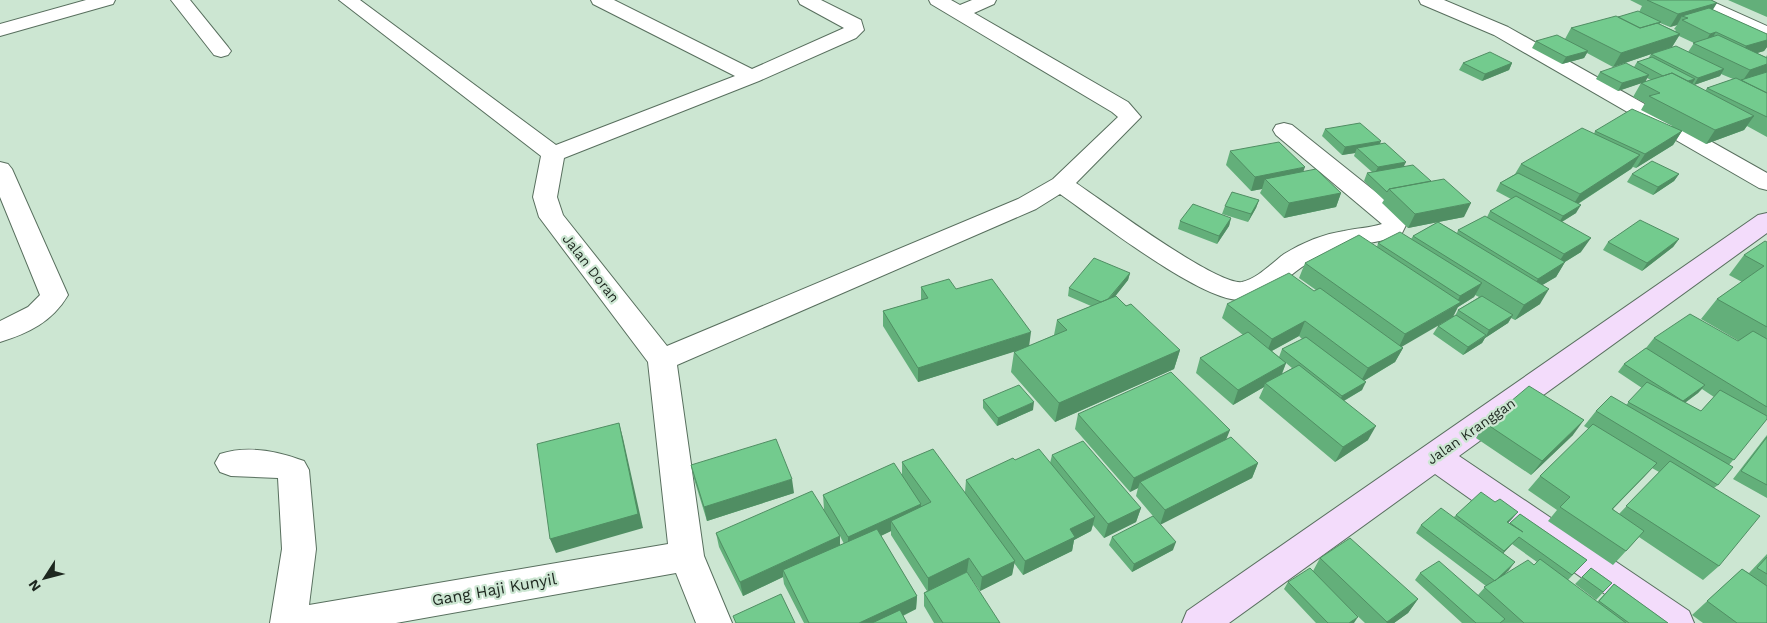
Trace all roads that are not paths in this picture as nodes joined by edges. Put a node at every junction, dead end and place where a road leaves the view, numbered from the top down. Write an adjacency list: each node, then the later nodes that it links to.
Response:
1 (106, 0): 11 (street)
2 (180, 0): 13 (street)
3 (348, 0): 16 (street)
4 (600, 0): 14 (street)
5 (807, 0): 14 (street)
6 (938, 0): 10 (street)
7 (987, 0): 10 (street)
8 (1694, 0): 12 (street)
9 (1443, 2): 18 (street)
10 (961, 12): 19 (street)
11 (0, 30)
12 (1767, 33)
13 (221, 51)
14 (752, 77): 16 (street)
15 (1284, 130): 19 (street)
16 (553, 154): 22 (street, Jalan Doran)
17 (2, 176): 21 (street)
18 (1767, 183)
19 (1061, 184): 22 (street)
20 (1767, 221): 23 (main road, Jalan Kranggan)
21 (0, 332)
22 (662, 360): 25 (street)
23 (1435, 457): 26 (main road, Jalan Kranggan); 30 (main road)
24 (231, 463): 27 (street)
25 (687, 556): 28 (street, Gang Haji Kunyil); 29 (street)
26 (1206, 621)
27 (288, 623)
28 (301, 623)
29 (714, 623)
30 (1676, 623)

